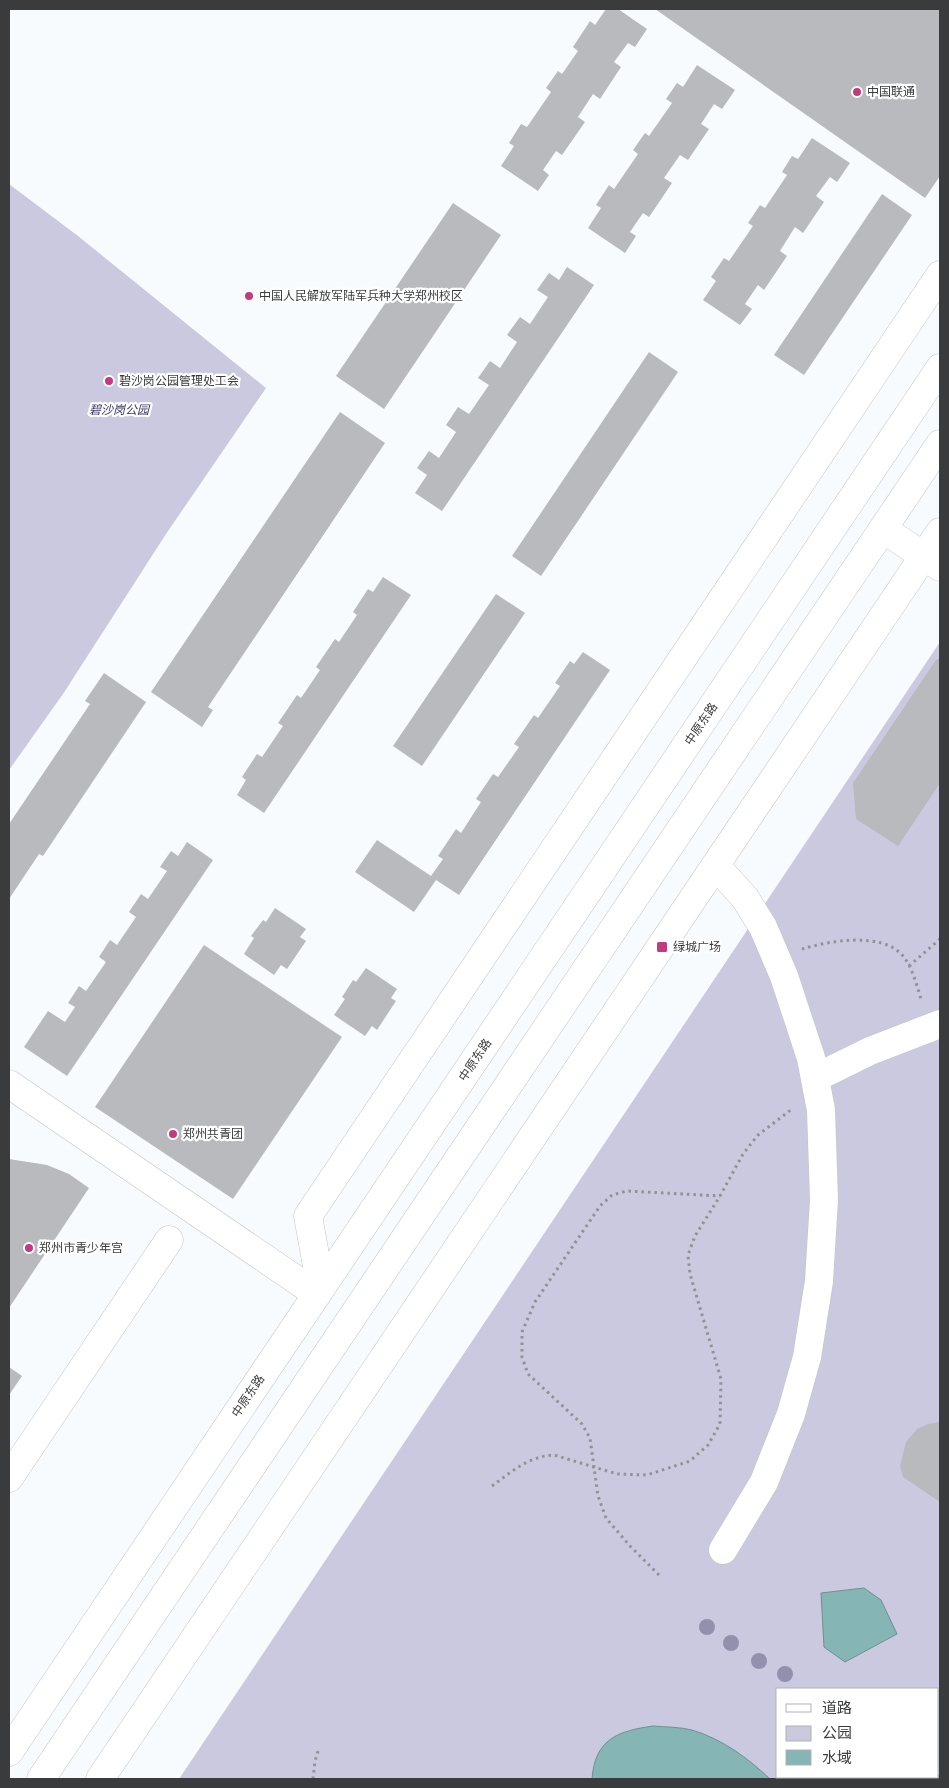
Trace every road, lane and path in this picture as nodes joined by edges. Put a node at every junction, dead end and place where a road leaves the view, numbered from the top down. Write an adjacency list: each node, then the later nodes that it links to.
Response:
1 (940, 275): 16 (main road)
2 (940, 368): 16 (main road, 中原东路)
3 (940, 444): 4 (main road)
4 (883, 529): 6 (main road); 24 (main road)
5 (940, 532): 6 (main road)
6 (932, 562): 7 (main road)
7 (716, 866): 9 (main road); 25 (main road)
8 (940, 939): 10 (path)
9 (775, 956): 10 (path); 13 (main road)
10 (909, 966): 11 (path)
11 (935, 1025): 13 (main road)
12 (9, 1084): 16 (main road)
13 (816, 1085): 14 (path); 20 (main road)
14 (720, 1196): 17 (path); 17 (path)
15 (169, 1240): 18 (main road)
16 (319, 1291): 23 (main road, 中原东路)
17 (594, 1466): 19 (path); 21 (path)
18 (9, 1478)
19 (492, 1486)
20 (723, 1550)
21 (659, 1574)
22 (319, 1748): 26 (path)
23 (9, 1752)
24 (41, 1779)
25 (100, 1779)
26 (313, 1779)

